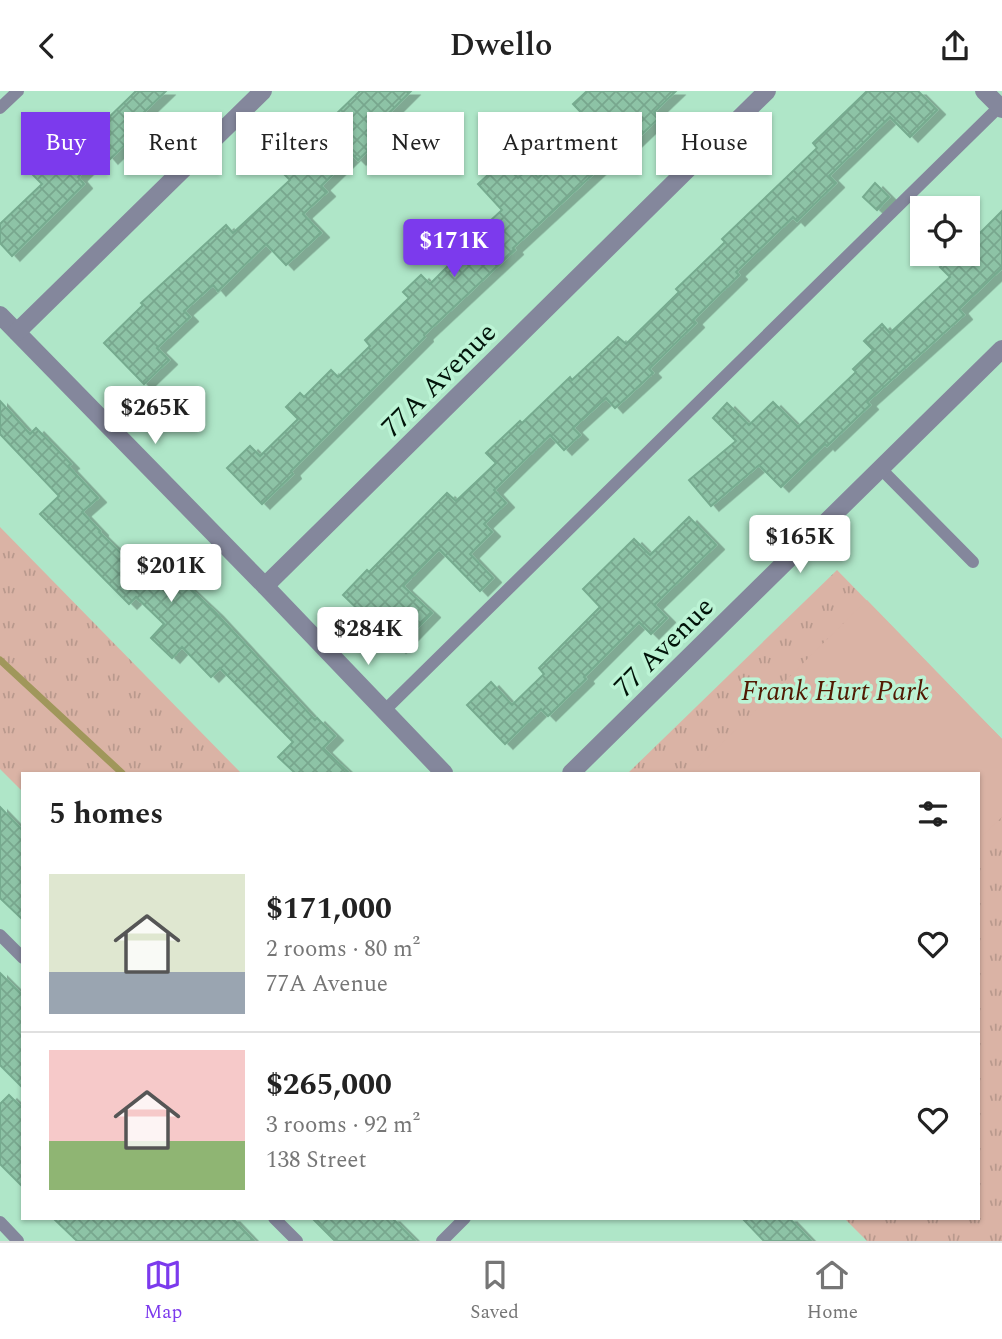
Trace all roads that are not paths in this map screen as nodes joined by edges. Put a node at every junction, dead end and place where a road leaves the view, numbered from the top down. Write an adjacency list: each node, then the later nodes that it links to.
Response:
1 (18, 91): 6 (lane)
2 (263, 91): 8 (street)
3 (767, 91): 12 (street, 77A Avenue)
4 (984, 91): 5 (street)
5 (1001, 108): 13 (lane)
6 (0, 109)
7 (0, 315): 8 (street)
8 (17, 332): 12 (street)
9 (1002, 349): 10 (street, 77 Avenue)
10 (880, 468): 11 (lane); 15 (street, 77 Avenue)
11 (974, 562)
12 (265, 586): 13 (street)
13 (384, 711): 14 (street)
14 (443, 772)
15 (572, 772)
16 (0, 935): 17 (lane)
17 (21, 956)
18 (276, 1220): 22 (lane)
19 (463, 1220): 23 (lane)
20 (0, 1221): 21 (lane)
21 (18, 1241)
22 (297, 1241)
23 (442, 1241)

